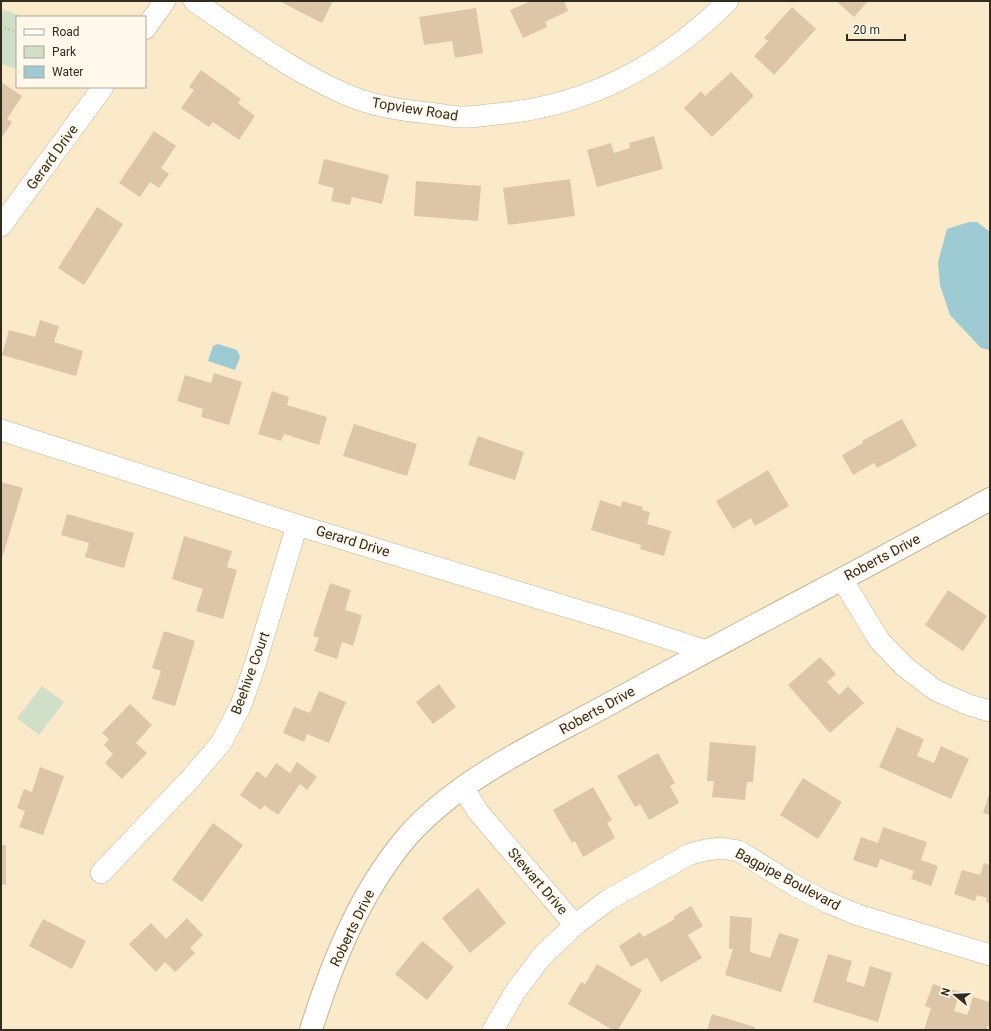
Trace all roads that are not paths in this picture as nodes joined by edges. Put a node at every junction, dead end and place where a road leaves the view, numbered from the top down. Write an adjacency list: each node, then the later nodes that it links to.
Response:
1 (165, 1): 4 (street)
2 (194, 1): 3 (street, Topview Road)
3 (728, 1)
4 (146, 28)
5 (102, 88): 6 (street, Gerard Drive)
6 (1, 226)
7 (1, 430): 9 (street, Gerard Drive)
8 (990, 499): 10 (street, Roberts Drive)
9 (297, 524): 11 (street, Gerard Drive); 14 (street, Beehive Court)
10 (842, 579): 11 (street, Roberts Drive); 12 (street)
11 (706, 651): 13 (street, Roberts Drive)
12 (990, 711)
13 (463, 788): 15 (street, Stewart Drive); 17 (street, Roberts Drive)
14 (101, 873)
15 (575, 925): 16 (street, Bagpipe Boulevard); 18 (street, Stewart Drive)
16 (990, 955)
17 (312, 1030)
18 (493, 1030)

